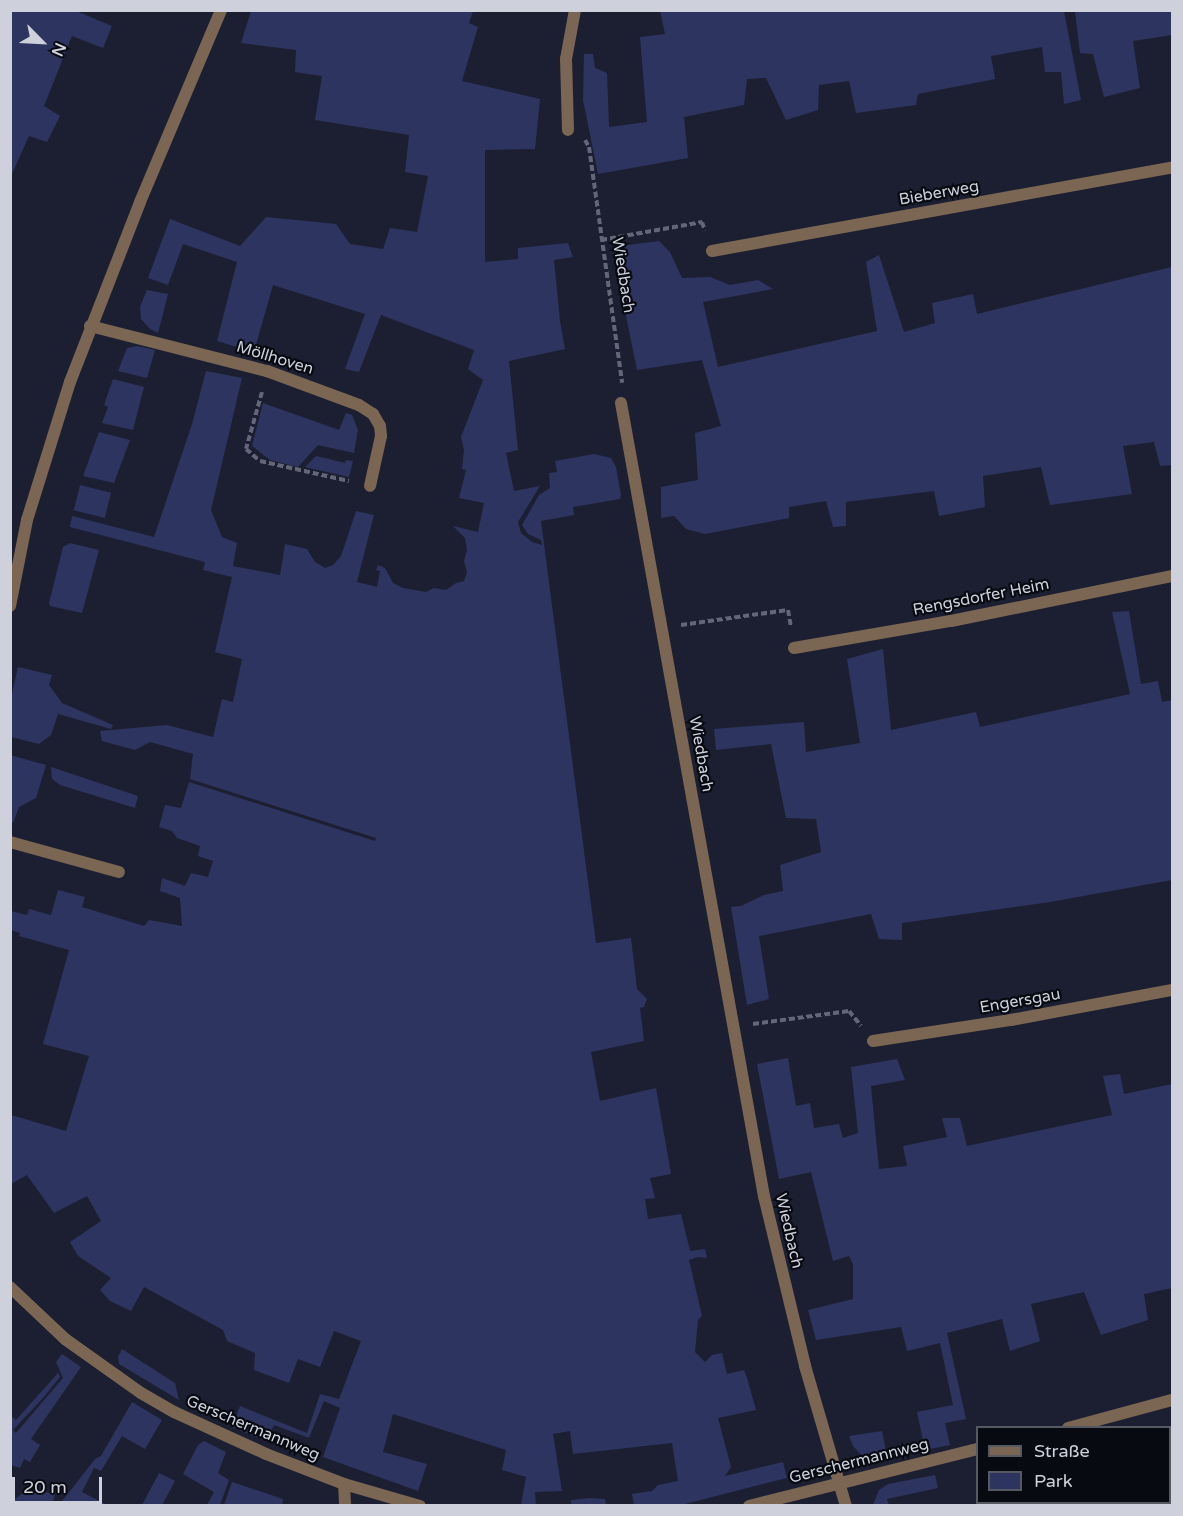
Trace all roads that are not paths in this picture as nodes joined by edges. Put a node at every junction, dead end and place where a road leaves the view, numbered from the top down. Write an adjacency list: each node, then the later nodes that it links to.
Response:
1 (221, 10): 6 (street)
2 (575, 10): 3 (street)
3 (568, 130)
4 (1173, 167): 5 (street, Bieberweg)
5 (712, 251)
6 (90, 326): 8 (street, Möllhoven); 10 (street)
7 (621, 403): 20 (street, Wiedbach)
8 (370, 486)
9 (1173, 576): 11 (street, Rengsdorfer Heim)
10 (10, 606)
11 (794, 648)
12 (10, 842): 13 (street)
13 (119, 872)
14 (1173, 990): 15 (street, Engersgau)
15 (873, 1041)
16 (10, 1287): 21 (street, Gerschermannweg)
17 (1173, 1400): 18 (street)
18 (1076, 1426)
19 (976, 1449): 20 (street, Gerschermannweg)
20 (839, 1483): 24 (street, Gerschermannweg); 25 (street, Wiedbach)
21 (344, 1484): 22 (street); 23 (street, Gerschermannweg)
22 (345, 1506)
23 (420, 1506)
24 (749, 1506)
25 (846, 1506)

